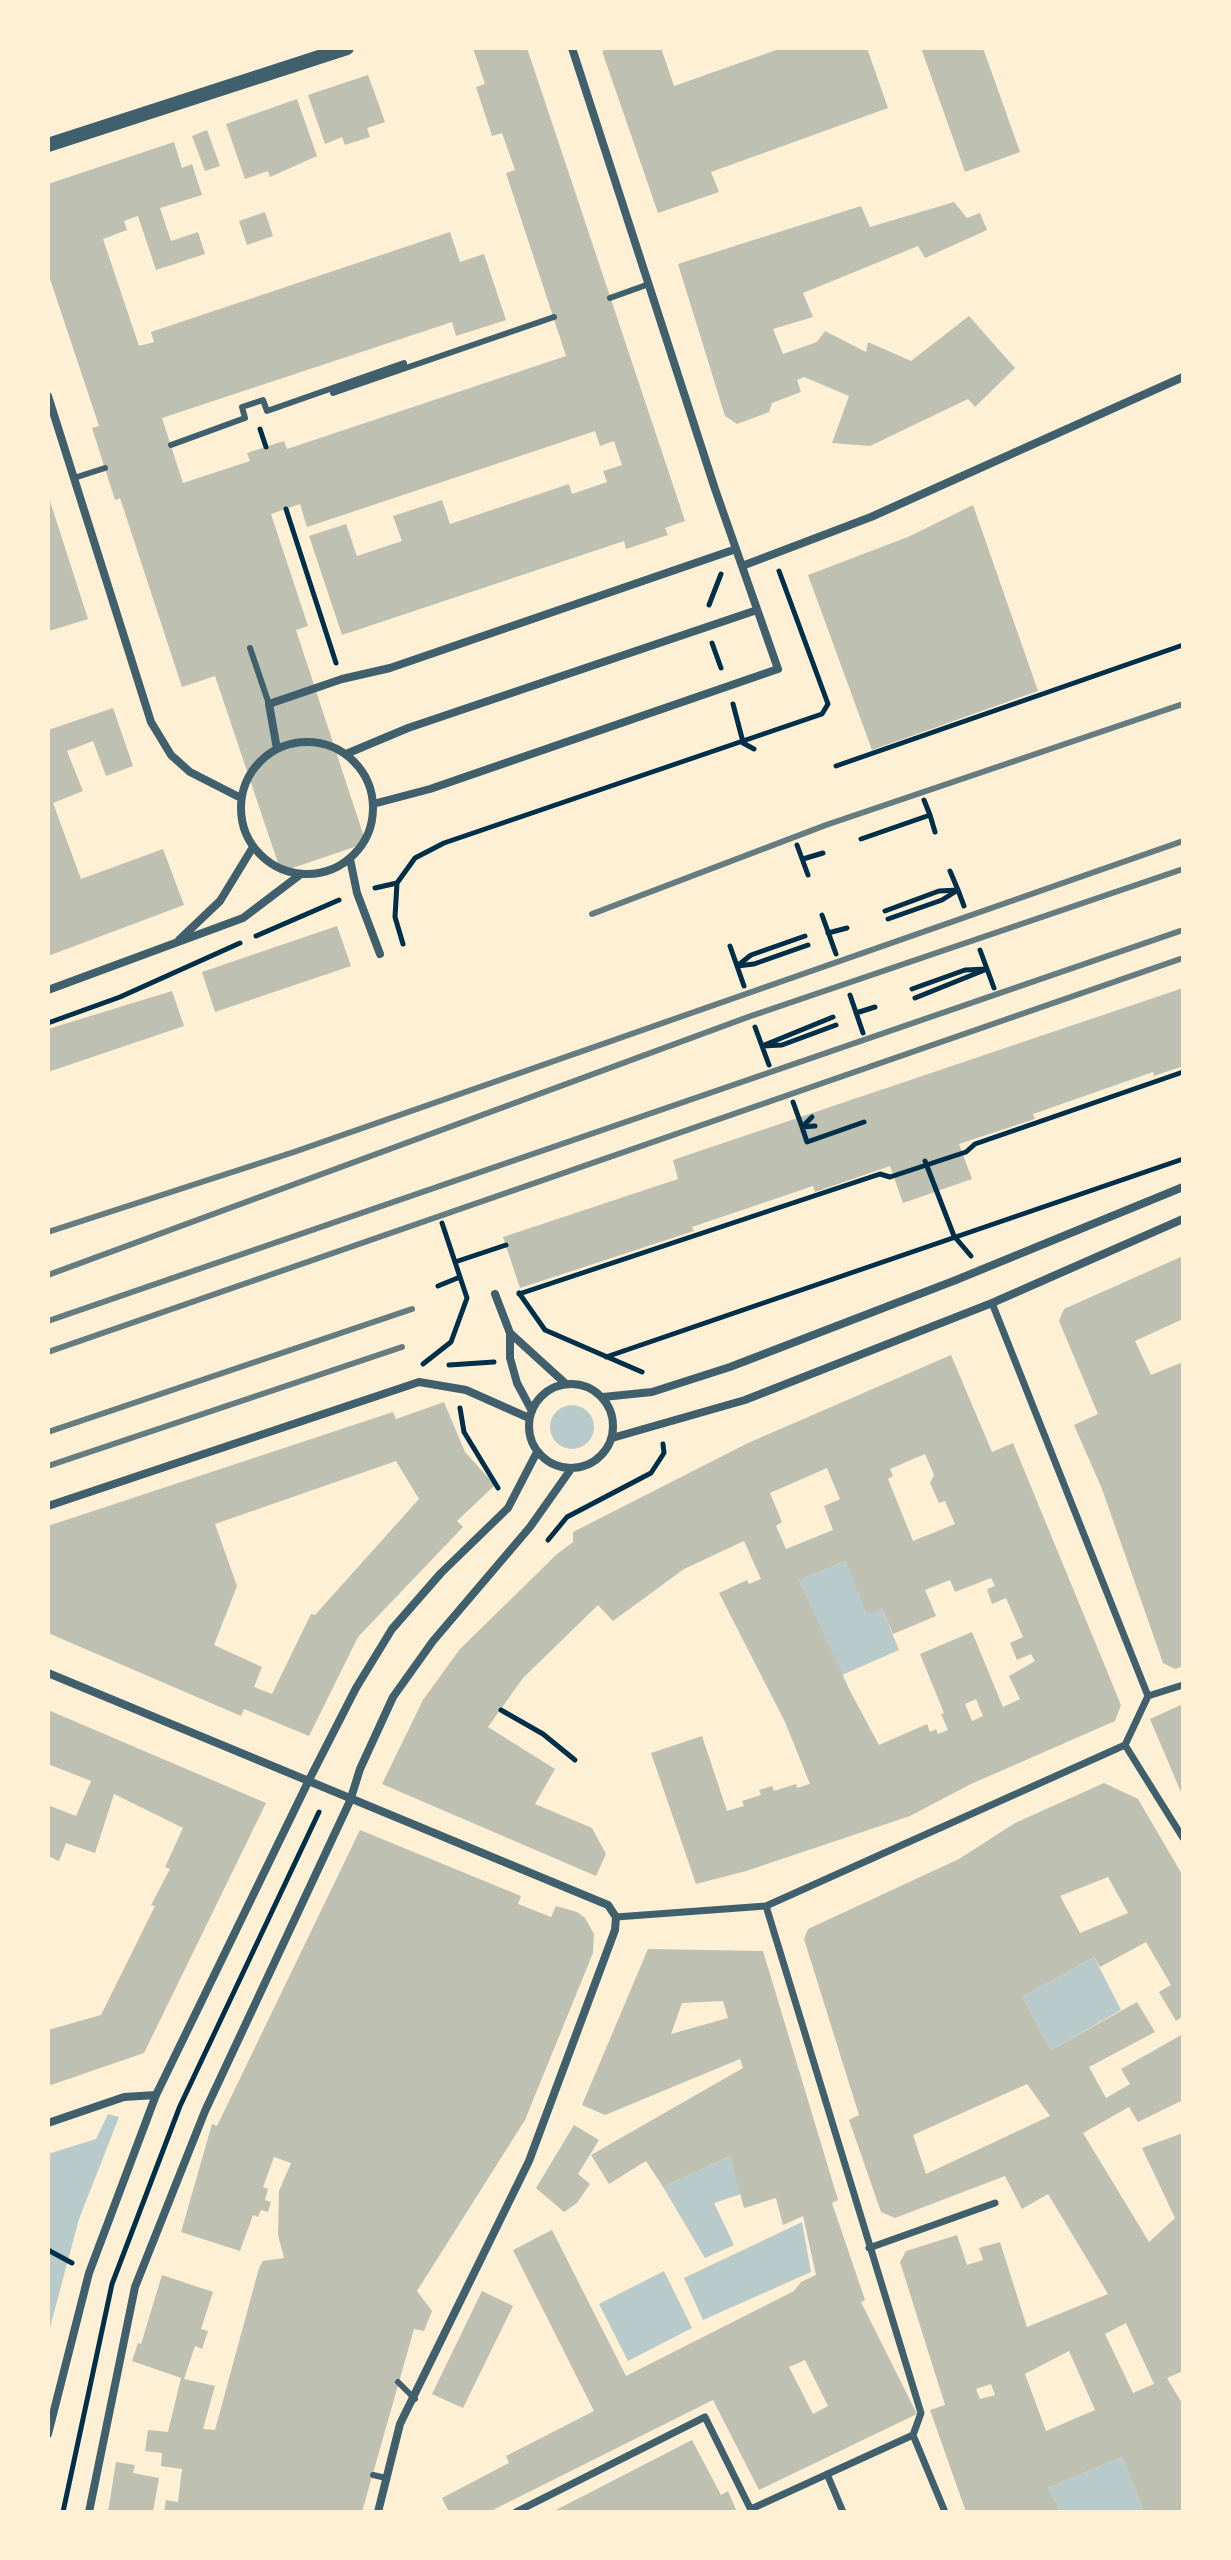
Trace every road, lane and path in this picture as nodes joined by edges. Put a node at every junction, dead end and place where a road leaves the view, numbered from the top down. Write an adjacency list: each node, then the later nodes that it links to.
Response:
1 (347, 48): 3 (street)
2 (572, 48): 4 (street)
3 (48, 145)
4 (649, 284): 5 (lane); 17 (street)
5 (610, 298)
6 (554, 317): 7 (lane)
7 (408, 364): 9 (lane); 12 (lane)
8 (1183, 377): 19 (street)
9 (333, 393)
10 (48, 396): 15 (street)
11 (259, 427): 13 (path)
12 (171, 445)
13 (266, 447)
14 (105, 468): 15 (lane)
15 (74, 478): 30 (street)
16 (286, 509): 24 (path)
17 (736, 549): 18 (street); 19 (street)
18 (721, 554): 21 (path); 24 (street)
19 (742, 566): 20 (street)
20 (757, 610): 21 (street); 32 (street)
21 (706, 626): 28 (street)
22 (1183, 645): 29 (path)
23 (250, 648): 25 (lane)
24 (342, 679): 25 (street)
25 (269, 704): 26 (street)
26 (277, 749): 28 (street); 30 (street)
27 (754, 749): 44 (path)
28 (346, 754): 32 (street)
29 (836, 766)
30 (241, 798): 37 (street)
31 (924, 800): 33 (path)
32 (373, 804): 39 (street)
33 (930, 815): 34 (path); 35 (path)
34 (935, 832)
35 (861, 839)
36 (797, 845): 40 (path)
37 (253, 847): 42 (street); 54 (street)
38 (823, 853): 40 (path)
39 (350, 859): 42 (street); 46 (street)
40 (803, 859): 43 (path)
41 (950, 871): 45 (path)
42 (301, 874): 54 (street)
43 (808, 875)
44 (397, 883): 46 (path); 55 (path)
45 (958, 890): 47 (path); 48 (path); 50 (path)
46 (357, 893): 59 (street); 72 (path)
47 (964, 906)
48 (885, 911)
49 (822, 915): 52 (path)
50 (888, 919)
51 (847, 928): 52 (path)
52 (828, 933): 60 (path)
53 (805, 936): 61 (path)
54 (175, 943): 66 (street)
55 (403, 944)
56 (808, 945): 61 (path)
57 (730, 946): 61 (path)
58 (980, 950): 62 (path)
59 (380, 954)
60 (836, 954)
61 (737, 966): 63 (path)
62 (987, 969): 64 (path); 65 (path); 68 (path)
63 (744, 986)
64 (994, 988)
65 (912, 989)
66 (48, 990)
67 (850, 995): 70 (path)
68 (915, 998)
69 (875, 1007): 70 (path)
70 (856, 1013): 75 (path)
71 (833, 1017): 76 (path)
72 (48, 1023)
73 (836, 1025): 76 (path)
74 (755, 1027): 76 (path)
75 (863, 1033)
76 (762, 1046): 77 (path)
77 (769, 1065)
78 (1183, 1072): 85 (path)
79 (793, 1102): 83 (path)
80 (812, 1117): 83 (path)
81 (864, 1122): 83 (path)
82 (815, 1126): 83 (path)
83 (802, 1127)
84 (1183, 1159): 89 (path)
85 (926, 1163): 89 (path); 89 (path)
86 (1183, 1187): 92 (street)
87 (1183, 1219): 96 (street)
88 (442, 1223): 91 (path)
89 (954, 1236): 92 (path)
90 (506, 1245): 91 (path)
91 (455, 1262): 93 (path)
92 (980, 1271): 102 (street)
93 (460, 1277): 94 (path); 98 (path)
94 (438, 1286)
95 (495, 1294): 97 (street)
96 (992, 1303): 104 (street); 113 (street)
97 (510, 1333): 100 (street); 103 (street)
98 (422, 1365)
99 (482, 1365): 101 (path)
100 (566, 1384): 102 (street); 103 (street)
101 (466, 1390): 103 (street); 107 (street); 108 (path)
102 (603, 1397): 104 (street)
103 (530, 1415): 105 (street)
104 (612, 1438): 106 (street)
105 (537, 1452): 106 (street); 108 (street)
106 (571, 1469): 109 (street)
107 (48, 1506)
108 (508, 1508): 117 (street)
109 (530, 1527): 110 (path); 118 (street)
110 (547, 1542)
111 (48, 1673): 117 (street)
112 (1183, 1685): 113 (street)
113 (1148, 1696): 115 (street)
114 (501, 1710): 116 (path)
115 (1125, 1745): 119 (street); 120 (street)
116 (575, 1760)
117 (309, 1780): 118 (street); 122 (street)
118 (350, 1801): 121 (street); 136 (street)
119 (1183, 1838)
120 (766, 1906): 121 (street); 125 (street)
121 (616, 1917): 129 (street)
122 (156, 2095): 123 (street); 127 (street)
123 (48, 2123)
124 (995, 2203): 125 (street)
125 (869, 2248): 131 (street)
126 (48, 2250): 127 (path)
127 (89, 2273): 130 (street)
128 (398, 2382): 129 (lane)
129 (415, 2399): 134 (street)
130 (48, 2434)
131 (913, 2435): 132 (street); 140 (street)
132 (827, 2474): 135 (street); 139 (street)
133 (373, 2475): 134 (lane)
134 (386, 2478): 137 (street)
135 (751, 2511): 138 (street)
136 (89, 2512)
137 (378, 2512)
138 (516, 2512)
139 (843, 2512)
140 (945, 2512)

